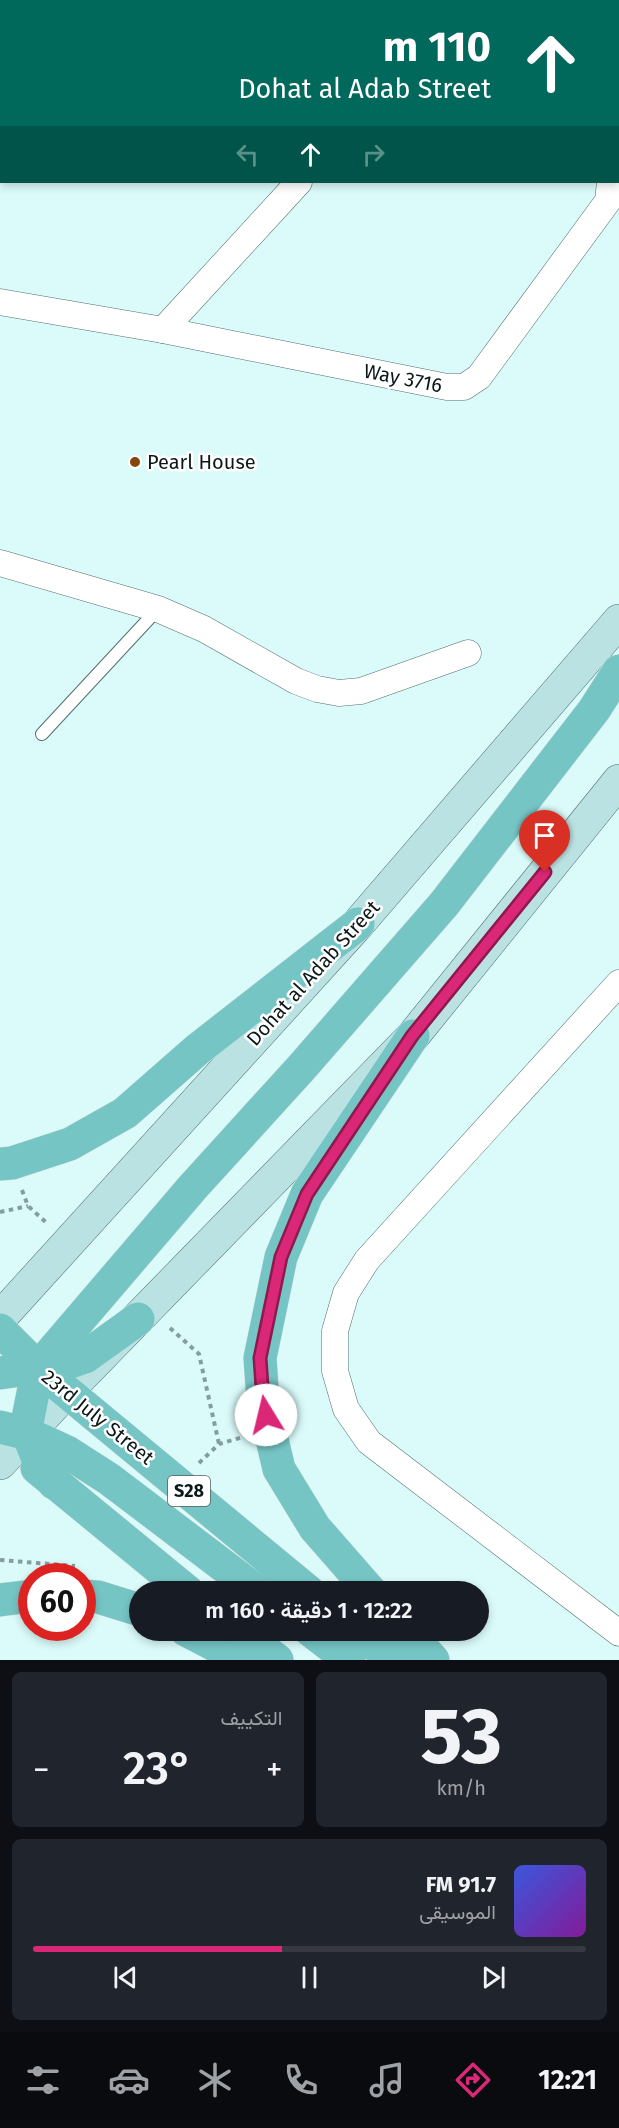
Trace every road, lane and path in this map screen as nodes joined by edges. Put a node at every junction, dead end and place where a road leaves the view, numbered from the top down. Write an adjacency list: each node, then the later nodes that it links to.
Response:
1 (297, 183): 4 (street)
2 (609, 183): 4 (street, Way 3716)
3 (0, 302): 4 (street, Way 3716)
4 (163, 330)
5 (0, 562): 6 (street)
6 (158, 609): 8 (street); 10 (lane)
7 (619, 621): 12 (main road, Dohat al Adab Street)
8 (468, 653)
9 (619, 671): 21 (main road)
10 (42, 734)
11 (619, 781): 14 (main road)
12 (358, 924): 15 (main road); 18 (main road, Dohat al Adab Street)
13 (619, 982): 33 (street)
14 (412, 1036): 19 (main road); 28 (main road)
15 (0, 1164)
16 (28, 1206): 17 (path)
17 (0, 1212)
18 (0, 1318)
19 (138, 1319): 21 (main road); 23 (main road)
20 (0, 1330): 21 (main road, 23rd July Street / S28)
21 (38, 1368): 22 (main road); 23 (main road, 23rd July Street / S28); 24 (main road)
22 (0, 1373)
23 (67, 1391): 24 (main road); 27 (main road, 23rd July Street / S28)
24 (8, 1443): 25 (main road); 26 (main road)
25 (174, 1581)
26 (243, 1581)
27 (296, 1581)
28 (361, 1581)
29 (96, 1597): 32 (main road)
30 (18, 1598): 31 (main road)
31 (0, 1600)
32 (129, 1607)
33 (619, 1632)
34 (207, 1641): 39 (main road)
35 (252, 1641): 40 (main road)
36 (325, 1641): 41 (main road)
37 (370, 1641): 42 (main road)
38 (416, 1641): 43 (main road)
39 (237, 1660)
40 (277, 1660)
41 (350, 1660)
42 (394, 1660)
43 (433, 1660)

